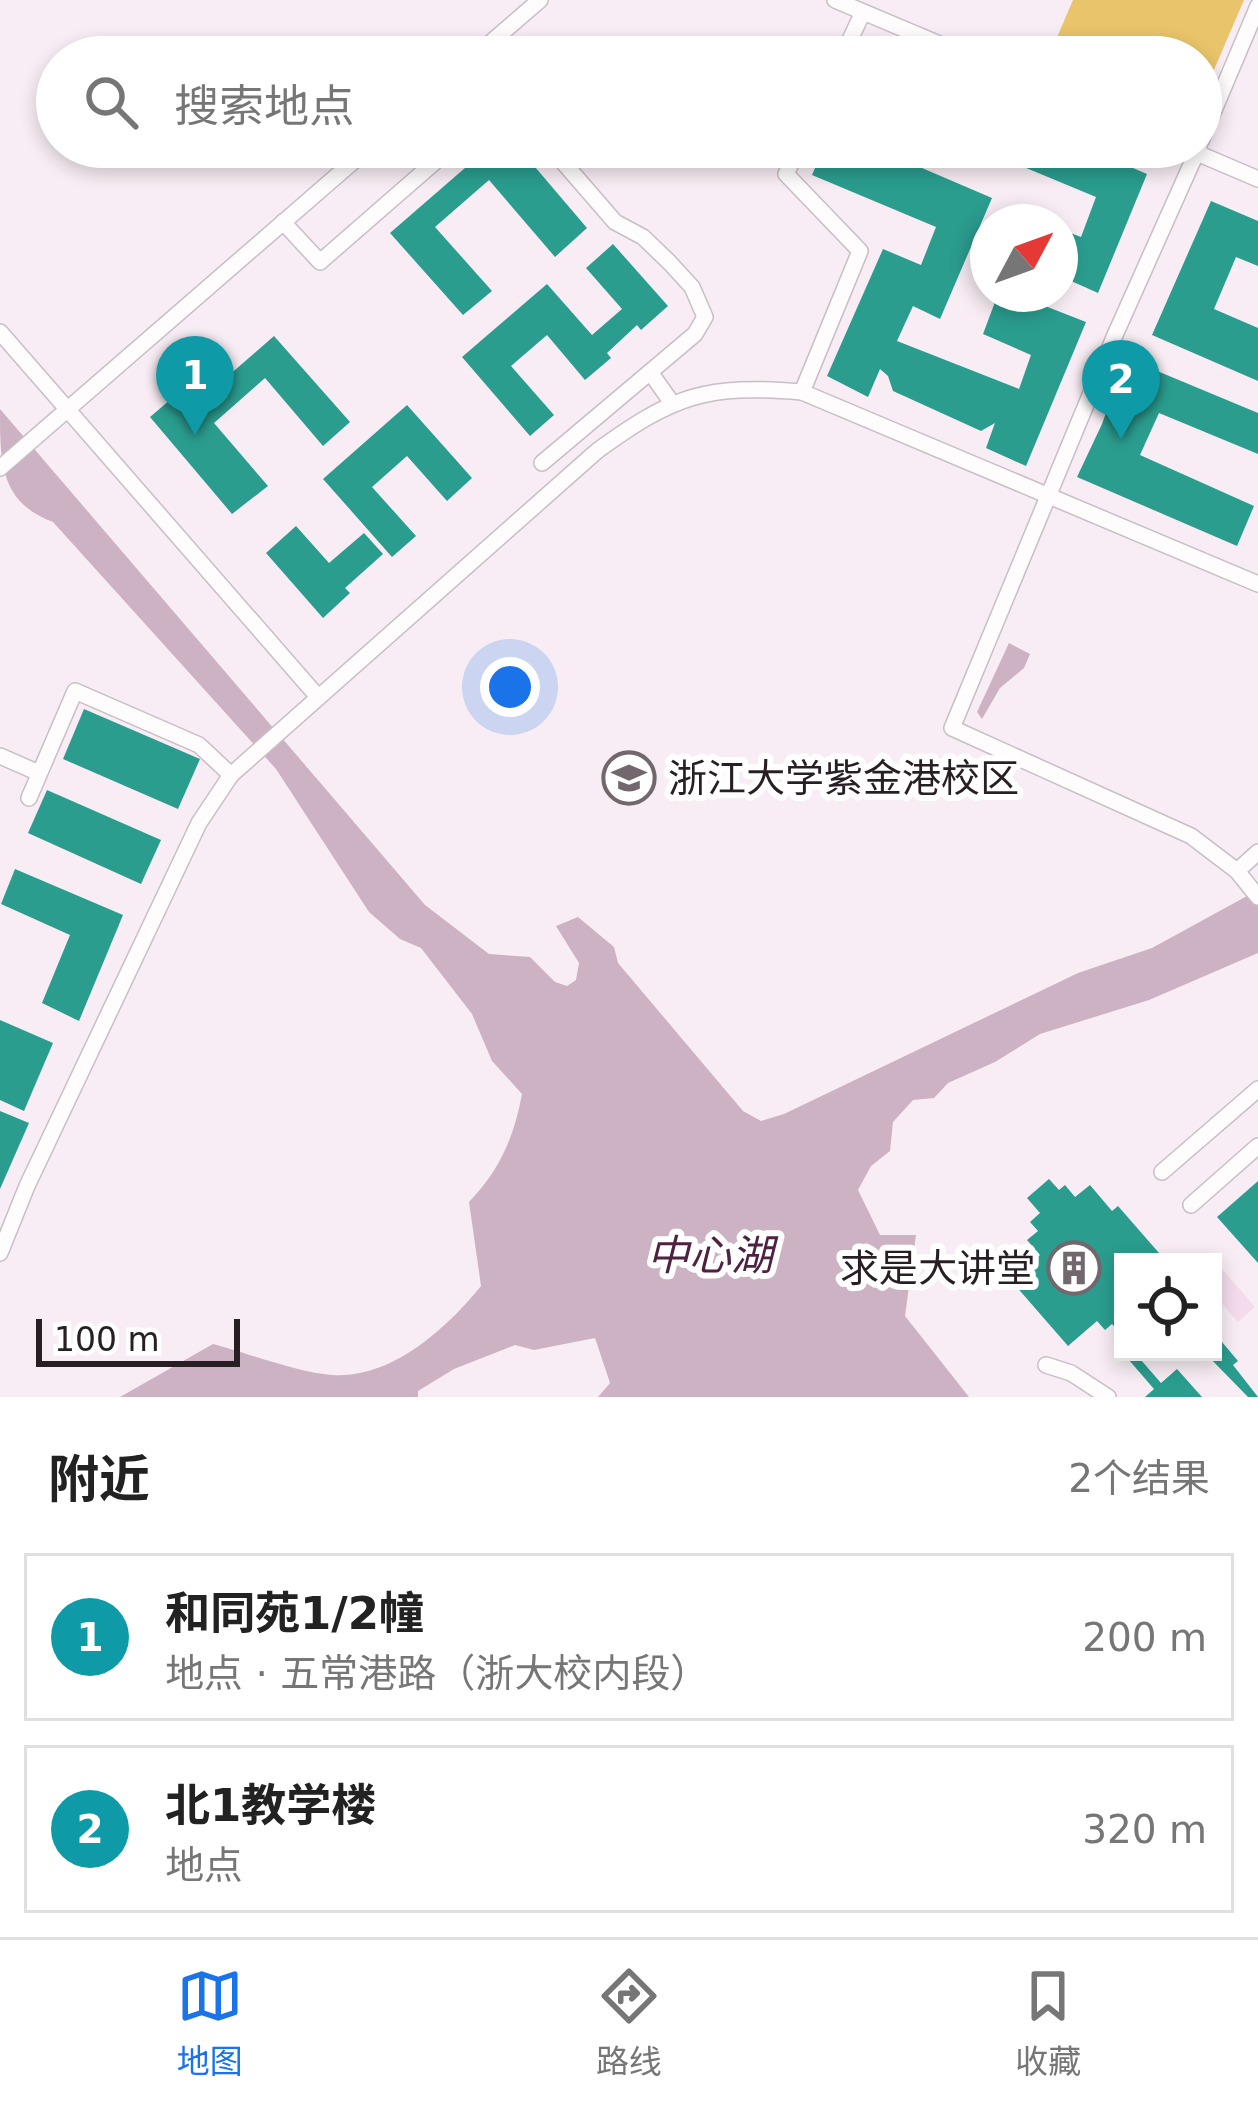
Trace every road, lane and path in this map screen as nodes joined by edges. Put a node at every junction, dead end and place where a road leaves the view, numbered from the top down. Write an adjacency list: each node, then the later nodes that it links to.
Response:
1 (540, 0): 5 (street)
2 (835, 0): 4 (street)
3 (1258, 6): 8 (street)
4 (863, 12): 6 (street); 7 (street)
5 (498, 36)
6 (852, 36)
7 (920, 36)
8 (1222, 87)
9 (1222, 161): 15 (street)
10 (346, 168): 16 (street)
11 (428, 168): 16 (street)
12 (568, 168): 18 (street)
13 (789, 168): 19 (street)
14 (1186, 168): 24 (street)
15 (1258, 179)
16 (283, 222): 21 (street)
17 (0, 332): 21 (street)
18 (650, 373): 20 (street); 22 (street)
19 (802, 392): 20 (street); 24 (street)
20 (672, 403): 26 (street)
21 (66, 409): 23 (street); 26 (street)
22 (542, 463)
23 (0, 468)
24 (1048, 496): 25 (street); 32 (street)
25 (1258, 584)
26 (318, 697): 28 (street)
27 (0, 756): 29 (street)
28 (237, 769): 29 (street); 38 (street)
29 (39, 773): 30 (street)
30 (28, 798)
31 (1258, 852): 32 (street)
32 (1240, 875): 33 (street)
33 (1258, 897)
34 (1258, 1089): 36 (street)
35 (1258, 1146): 37 (street)
36 (1162, 1172)
37 (1191, 1205)
38 (0, 1253)
39 (1046, 1365): 40 (street)
40 (1108, 1397)

